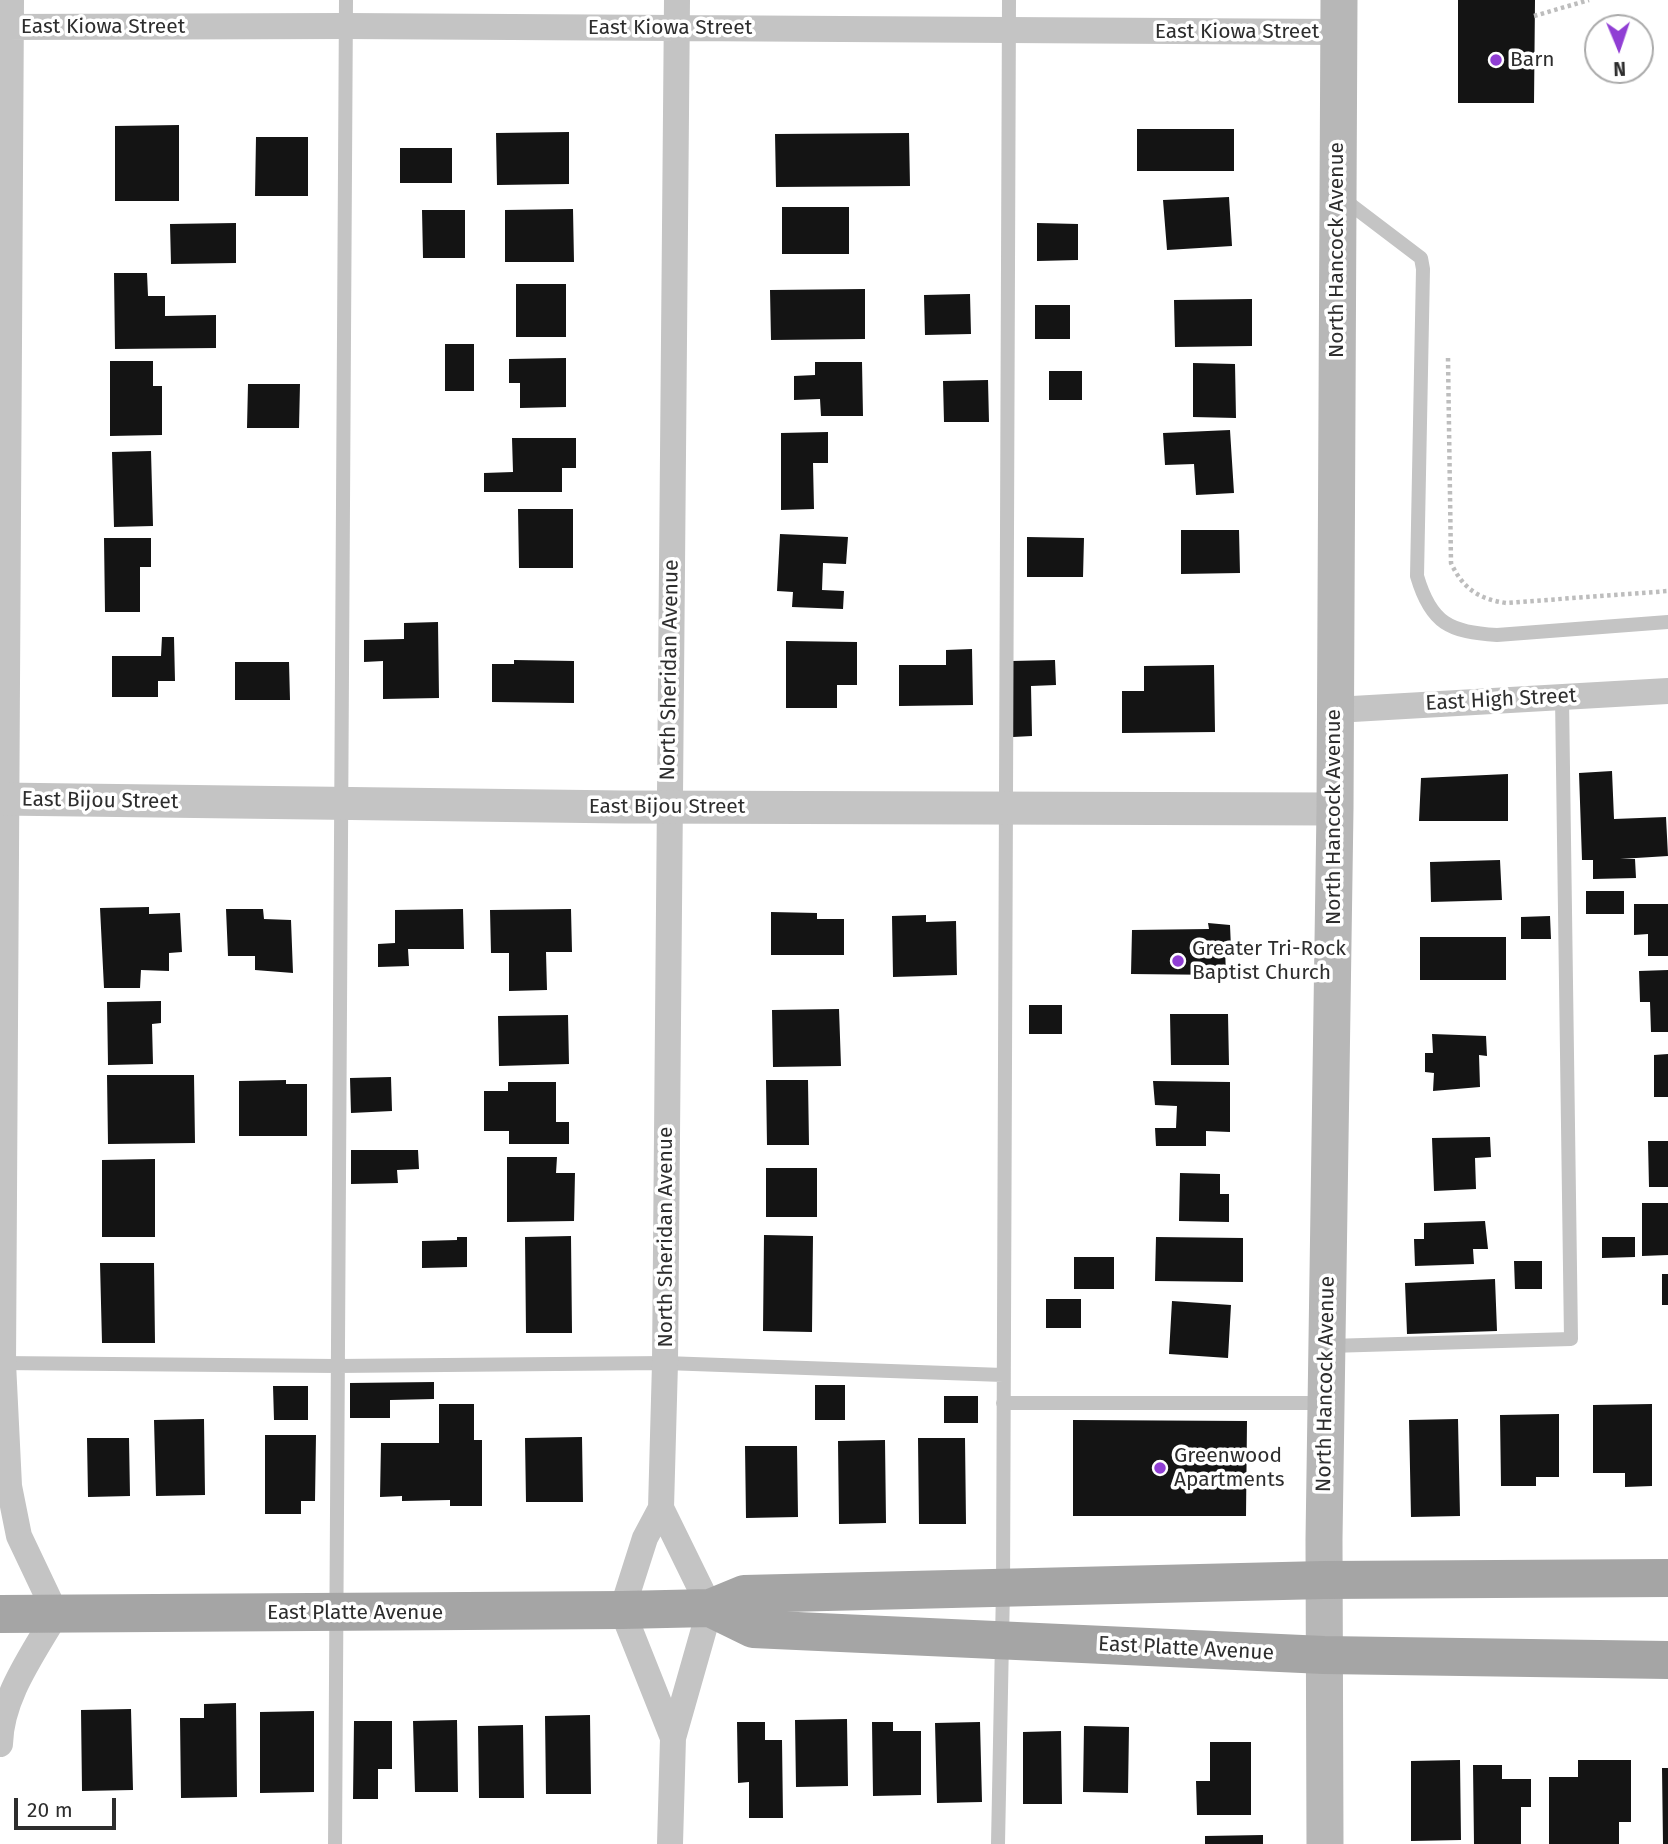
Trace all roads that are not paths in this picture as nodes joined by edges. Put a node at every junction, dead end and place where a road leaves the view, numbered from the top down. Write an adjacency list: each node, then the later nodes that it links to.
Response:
1 (11, 0): 6 (street)
2 (677, 0): 7 (street, North Sheridan Avenue)
3 (1009, 0): 8 (lane)
4 (346, 13): 6 (street, East Kiowa Street); 7 (street, East Kiowa Street); 15 (lane)
5 (1339, 16): 8 (street, East Kiowa Street); 9 (main road, North Hancock Avenue)
6 (5, 27): 14 (street)
7 (677, 28): 8 (street, East Kiowa Street); 16 (street, North Sheridan Avenue)
8 (1009, 30): 17 (lane)
9 (1337, 195): 10 (lane); 13 (main road, North Hancock Avenue)
10 (1668, 622)
11 (1668, 691): 12 (street, East High Street)
12 (1562, 697): 13 (street, East High Street); 19 (lane)
13 (1335, 710): 18 (main road, North Hancock Avenue)
14 (3, 799): 15 (street, East Bijou Street); 20 (street)
15 (341, 805): 16 (street, East Bijou Street); 22 (lane)
16 (669, 807): 17 (street, East Bijou Street); 21 (street, North Sheridan Avenue)
17 (1006, 807): 18 (street, East Bijou Street); 23 (lane)
18 (1335, 809): 19 (main road, North Hancock Avenue)
19 (1327, 1346): 25 (main road, North Hancock Avenue)
20 (2, 1363): 22 (lane); 26 (street)
21 (665, 1363): 22 (lane); 23 (lane); 27 (street, North Sheridan Avenue)
22 (337, 1366): 36 (lane)
23 (1003, 1375): 24 (lane)
24 (1003, 1403): 25 (lane); 31 (lane)
25 (1326, 1403): 30 (main road, North Hancock Avenue)
26 (9, 1486): 28 (street); 35 (street)
27 (661, 1508): 32 (street, North Sheridan Avenue); 33 (street, North Sheridan Avenue)
28 (0, 1514)
29 (1668, 1578): 30 (main road, East Platte Avenue)
30 (1324, 1580): 31 (main road, East Platte Avenue); 38 (main road, North Hancock Avenue)
31 (1003, 1589): 32 (main road, East Platte Avenue); 37 (lane)
32 (710, 1608): 33 (main road, East Platte Avenue); 37 (main road, East Platte Avenue); 41 (street)
33 (622, 1610): 36 (main road, East Platte Avenue); 41 (street)
34 (0, 1614): 35 (main road, East Platte Avenue)
35 (56, 1614): 36 (main road, East Platte Avenue); 40 (street)
36 (336, 1614): 43 (lane)
37 (1002, 1640): 38 (main road, East Platte Avenue); 45 (lane)
38 (1324, 1655): 39 (main road, East Platte Avenue); 46 (main road, North Hancock Avenue)
39 (1668, 1660)
40 (0, 1723): 42 (street)
41 (673, 1738): 44 (street)
42 (0, 1744)
43 (335, 1844)
44 (670, 1844)
45 (998, 1844)
46 (1325, 1844)

